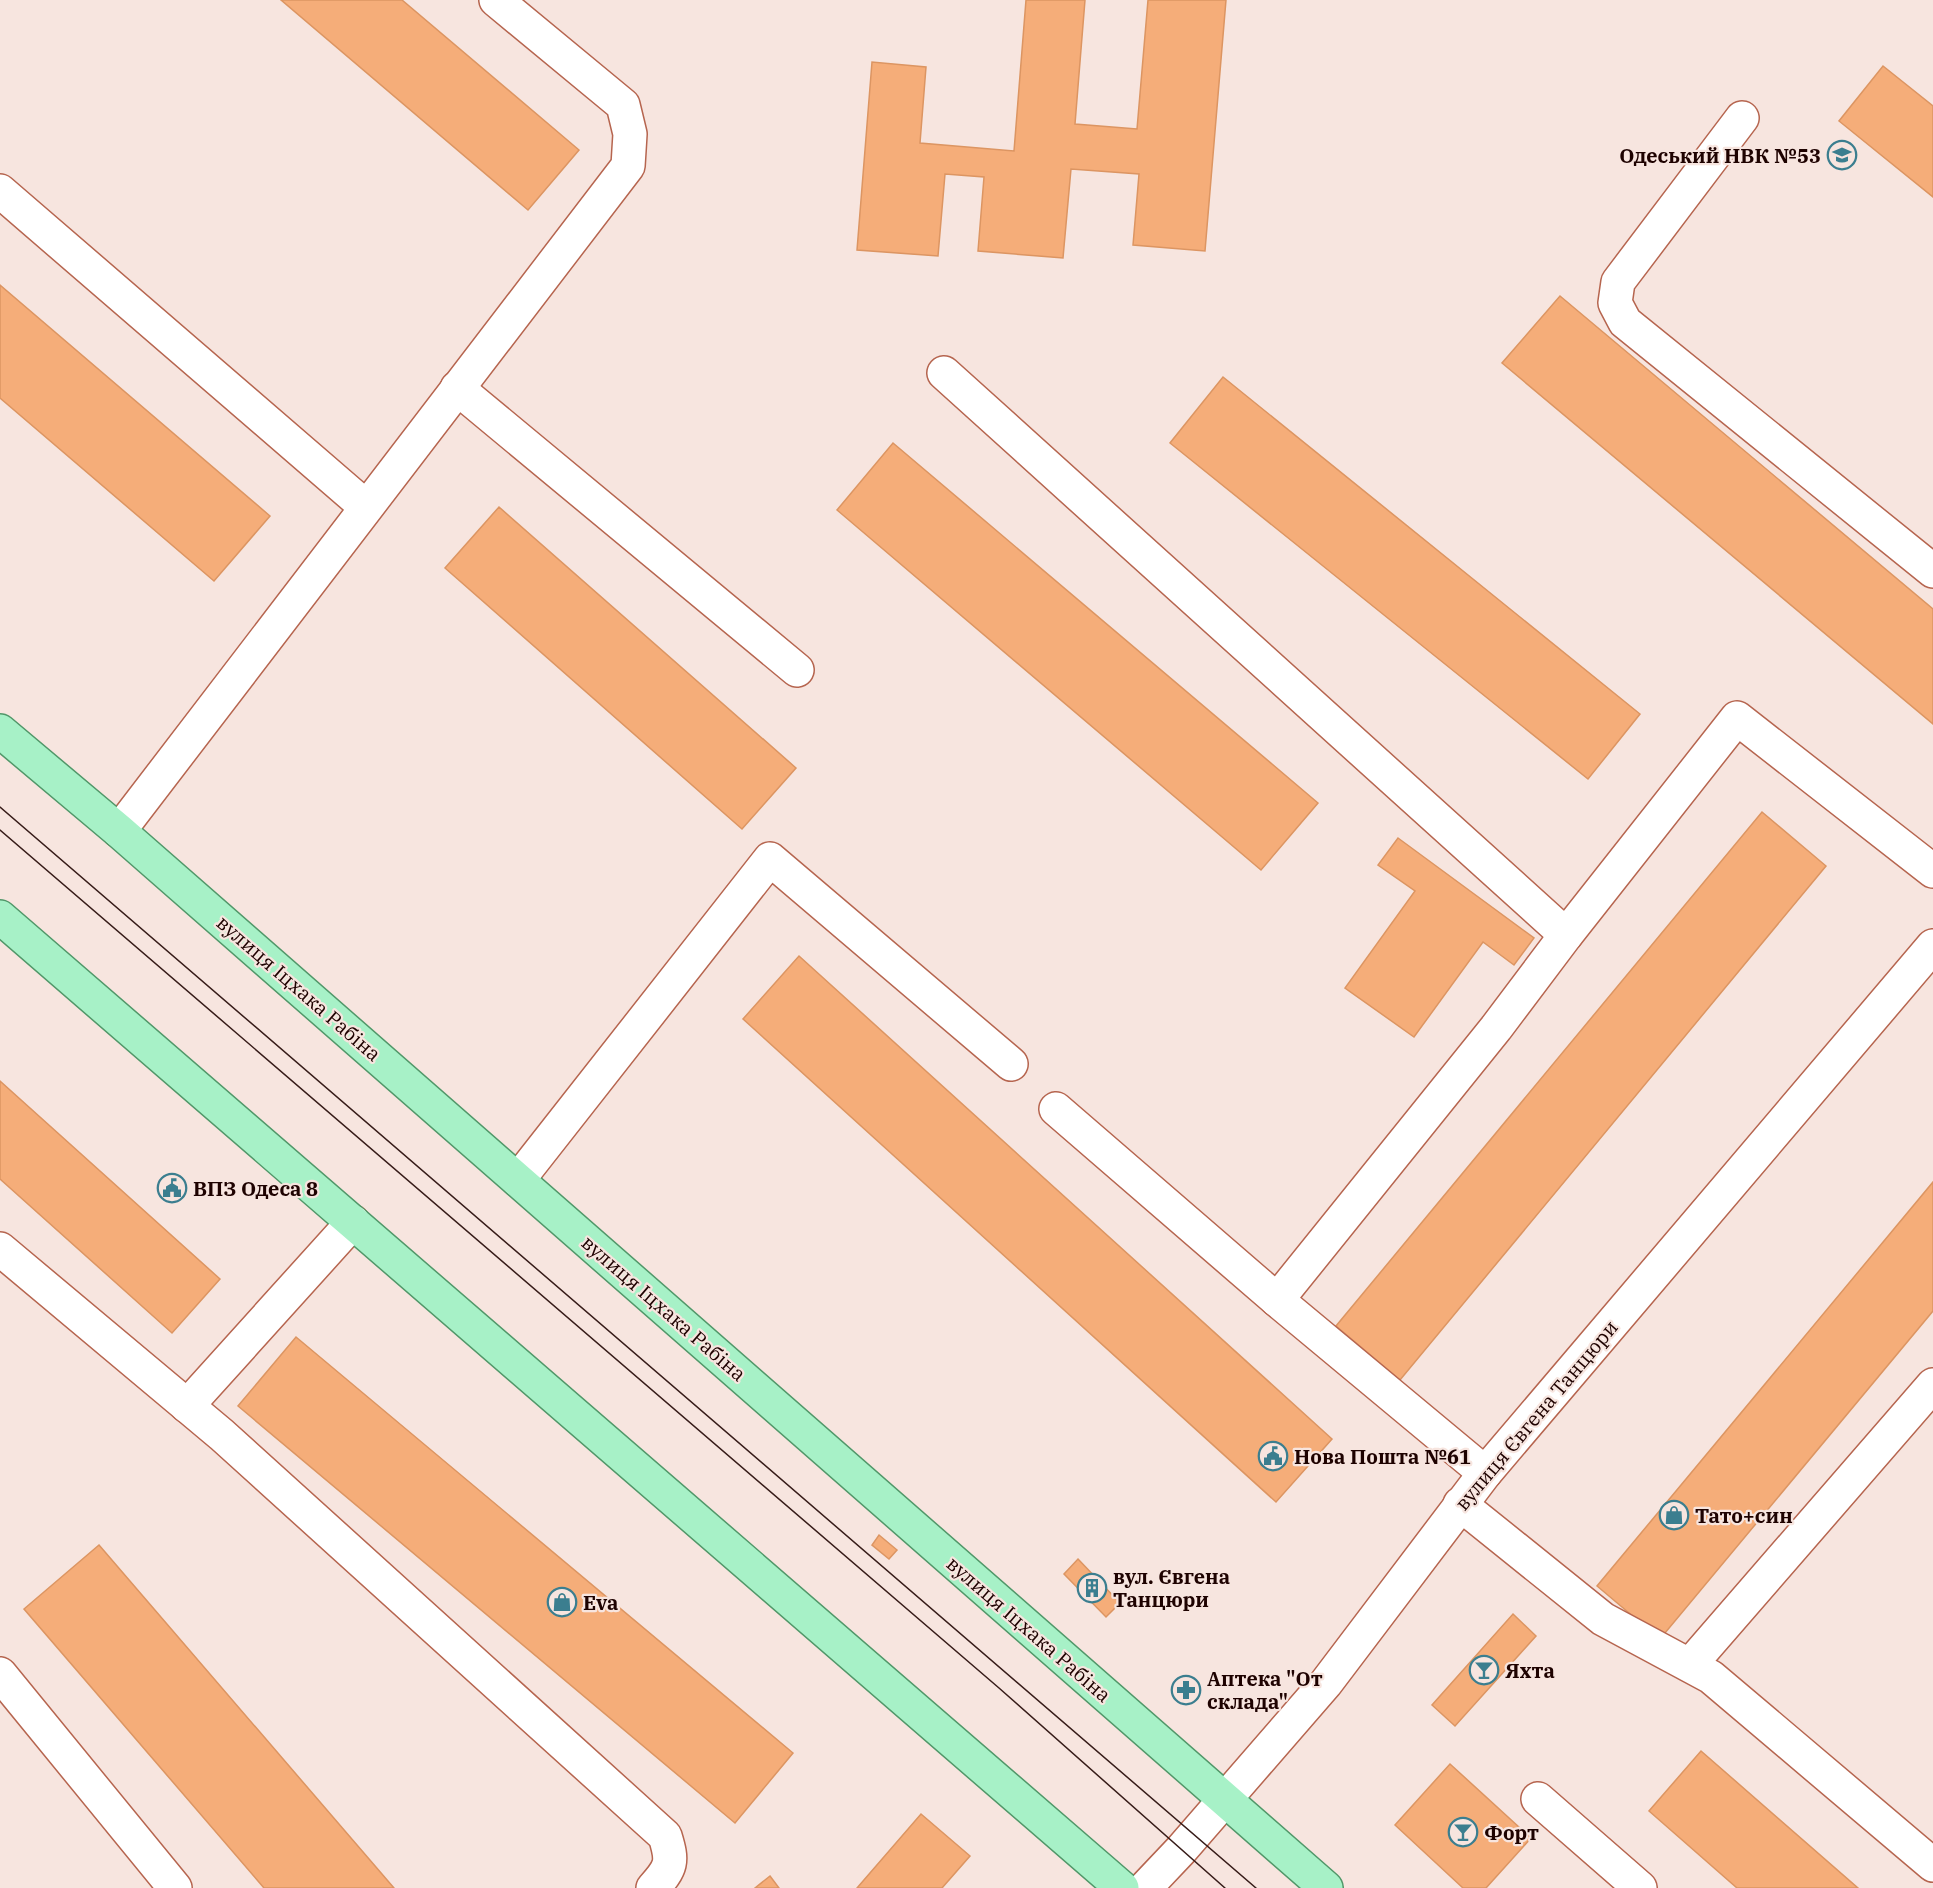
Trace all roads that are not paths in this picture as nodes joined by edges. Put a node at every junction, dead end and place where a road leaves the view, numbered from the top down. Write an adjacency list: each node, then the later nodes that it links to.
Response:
1 (496, 0): 5 (street)
2 (1742, 118): 7 (street)
3 (0, 191): 6 (street)
4 (944, 373): 13 (street)
5 (457, 388): 6 (street); 8 (street)
6 (366, 507): 10 (street)
7 (1933, 571)
8 (797, 670)
9 (0, 730): 10 (main road, вулиця Іцхака Рабіна)
10 (119, 831): 17 (main road, вулиця Іцхака Рабіна)
11 (1933, 871): 13 (street)
12 (0, 917): 18 (main road)
13 (1566, 935): 20 (street)
14 (1933, 946): 23 (street, вулиця Євгена Танцюри)
15 (1011, 1064): 17 (street)
16 (1056, 1109): 20 (street)
17 (518, 1180): 28 (main road, вулиця Іцхака Рабіна)
18 (353, 1222): 22 (street); 32 (main road)
19 (0, 1249): 22 (street)
20 (1277, 1300): 23 (street)
21 (1933, 1385): 25 (street)
22 (187, 1406): 31 (street)
23 (1485, 1473): 24 (street, вулиця Євгена Танцюри)
24 (1460, 1504): 25 (street); 28 (street, вулиця Євгена Танцюри)
25 (1690, 1665): 29 (street)
26 (0, 1674): 30 (street)
27 (1538, 1799): 35 (street)
28 (1224, 1800): 33 (street, вулиця Євгена Танцюри); 34 (main road, вулиця Іцхака Рабіна)
29 (1933, 1865)
30 (175, 1888)
31 (653, 1888)
32 (1122, 1888)
33 (1145, 1888)
34 (1326, 1888)
35 (1640, 1888)

